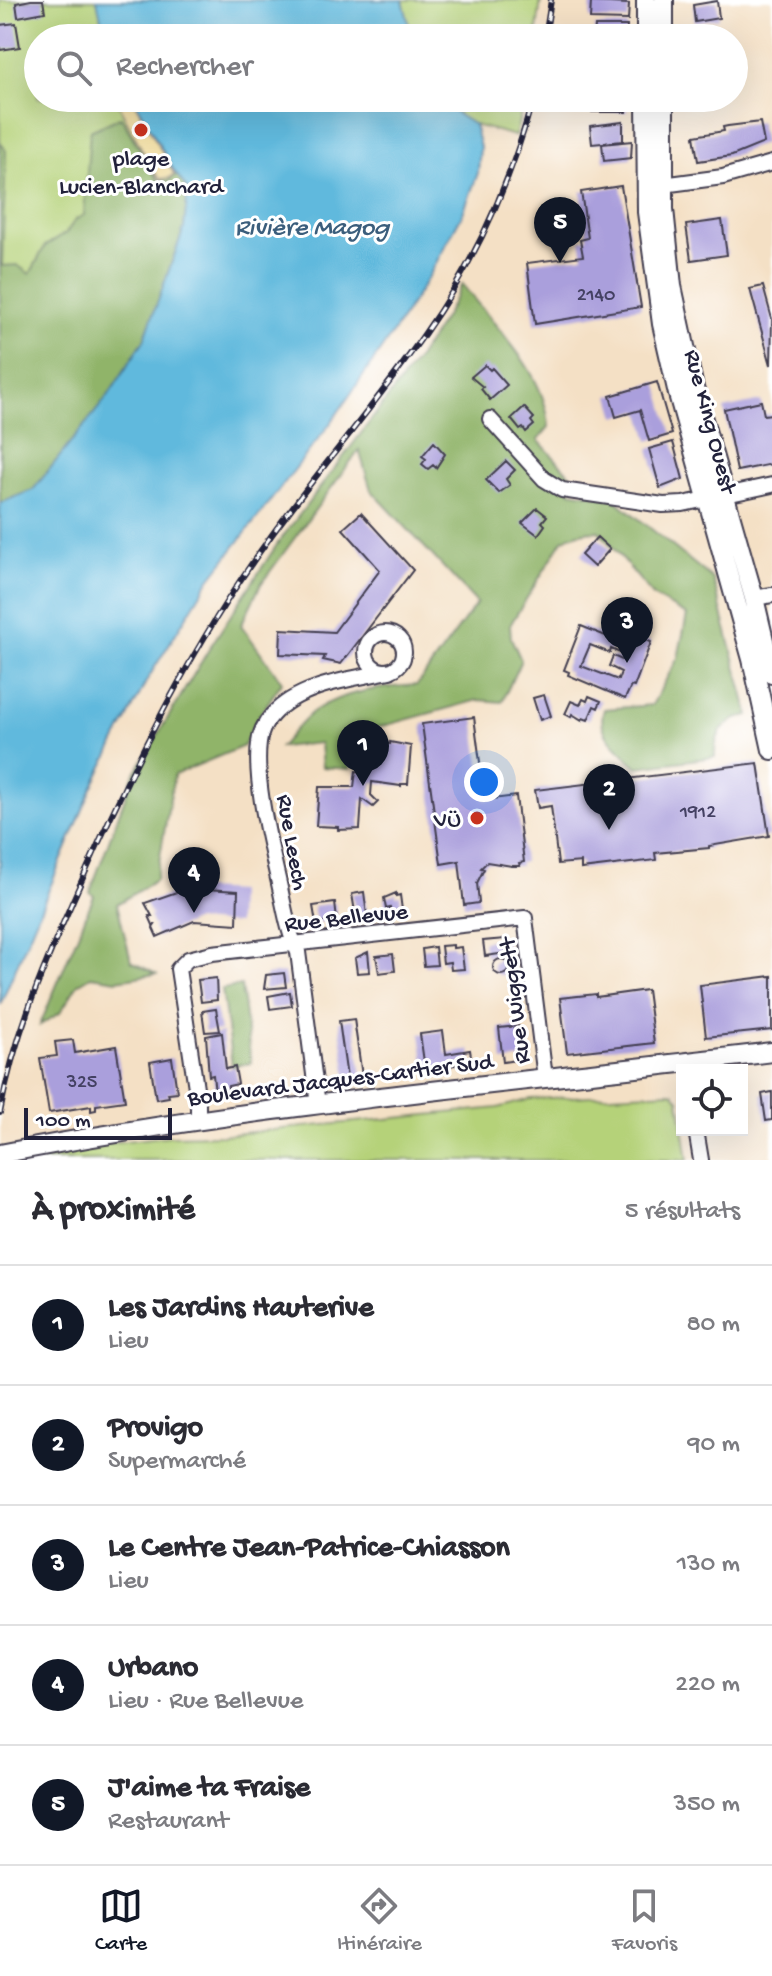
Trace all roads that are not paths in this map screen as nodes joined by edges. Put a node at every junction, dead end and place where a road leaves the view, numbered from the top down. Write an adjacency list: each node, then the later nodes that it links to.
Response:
1 (646, 0): 3 (main road)
2 (664, 0): 4 (main road)
3 (646, 24)
4 (664, 24)
5 (647, 112): 8 (main road, Rue King Ouest)
6 (663, 112): 8 (main road, Rue King Ouest)
7 (772, 163): 8 (street)
8 (655, 186): 11 (main road, Rue King Ouest)
9 (490, 419): 11 (street)
10 (772, 485): 11 (street)
11 (716, 496): 12 (main road, Rue King Ouest); 15 (main road, Rue King Ouest)
12 (763, 597): 14 (main road, Rue King Ouest)
13 (390, 671): 18 (street, Rue Leech)
14 (772, 674)
15 (768, 708): 16 (main road, Rue King Ouest)
16 (772, 750)
17 (525, 918): 18 (street, Rue Bellevue); 23 (street, Rue Wiggett)
18 (294, 944): 24 (street, Rue Leech); 25 (street, Rue Bellevue)
19 (772, 1052): 23 (main road, Boulevard Jacques-Cartier Sud)
20 (772, 1063): 21 (main road)
21 (748, 1065)
22 (676, 1073): 23 (main road, Boulevard Jacques-Cartier Sud)
23 (545, 1078): 24 (main road, Boulevard Jacques-Cartier Sud)
24 (318, 1105): 25 (main road, Boulevard Jacques-Cartier Sud)
25 (198, 1120): 27 (main road, Boulevard Jacques-Cartier Sud)
26 (697, 1136): 28 (street)
27 (8, 1152)
28 (701, 1160)

